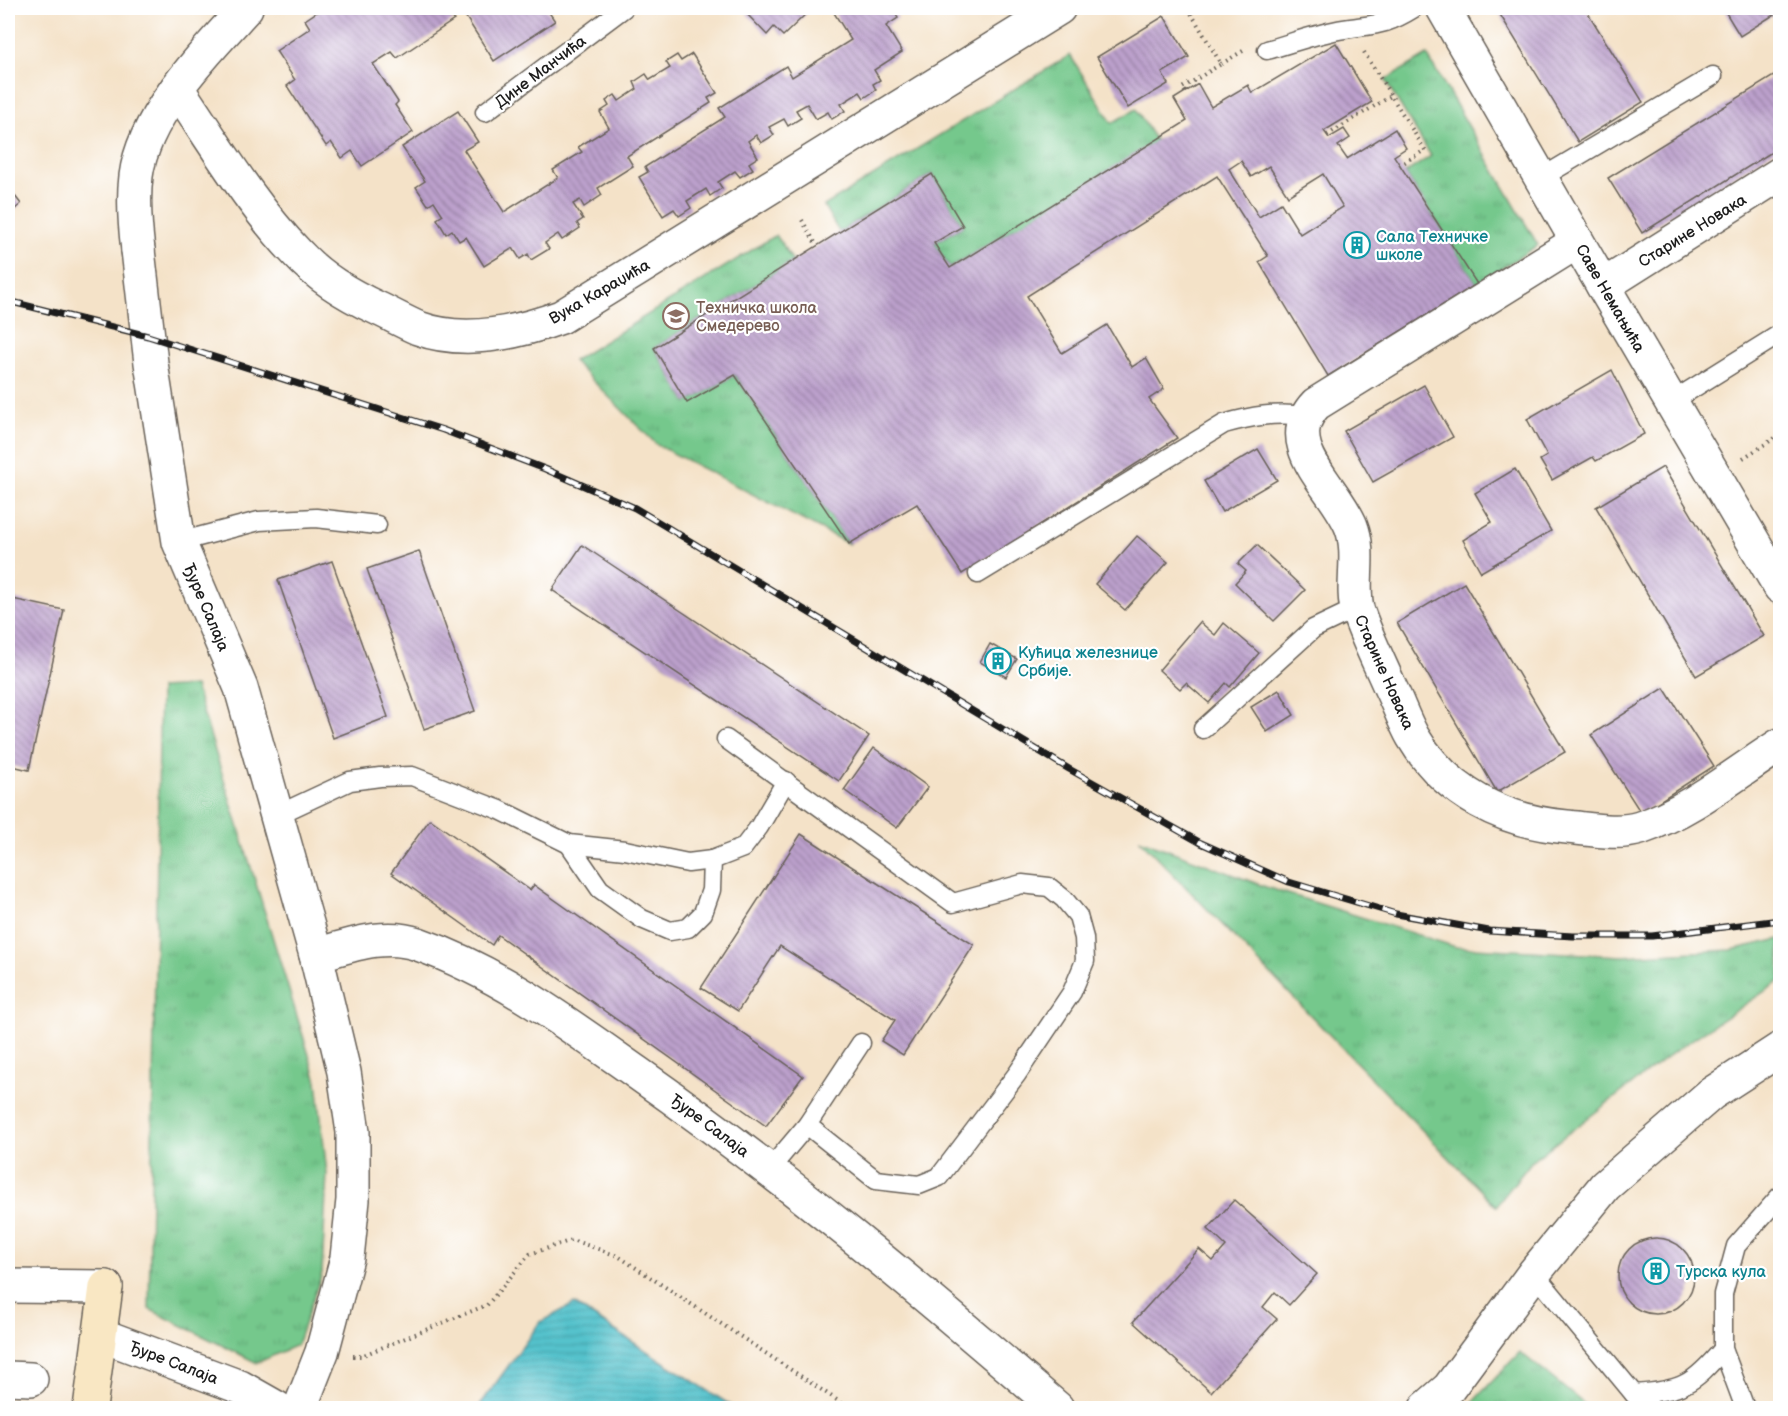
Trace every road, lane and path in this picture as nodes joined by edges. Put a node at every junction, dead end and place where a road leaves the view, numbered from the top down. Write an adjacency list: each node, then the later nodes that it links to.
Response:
1 (246, 8): 10 (street, Ђуре Салаја)
2 (624, 8): 13 (lane, Дине Манчића)
3 (1059, 8): 10 (street, Вука Караџића)
4 (1188, 8): 11 (path)
5 (1414, 8): 8 (lane)
6 (1443, 8): 17 (street, Саве Немањића)
7 (1361, 47): 12 (path)
8 (1267, 50)
9 (1713, 76): 17 (lane)
10 (177, 88): 28 (street, Ђуре Салаја)
11 (1185, 92)
12 (1391, 96): 14 (path); 15 (path)
13 (485, 112)
14 (1327, 135)
15 (1400, 165)
16 (1780, 174): 21 (street, Старине Новака)
17 (1541, 178): 19 (street, Саве Немањића)
18 (801, 220): 20 (path)
19 (1577, 242): 21 (street, Саве Немањића); 24 (street)
20 (817, 246)
21 (1604, 286): 23 (street, Саве Немањића)
22 (1780, 334): 23 (lane)
23 (1671, 402): 26 (street, Саве Немањића)
24 (1305, 416): 29 (lane); 31 (street, Старине Новака)
25 (1780, 435): 26 (path)
26 (1714, 476): 30 (street, Саве Немањића)
27 (377, 525): 28 (lane)
28 (179, 542): 36 (street, Ђуре Салаја)
29 (978, 574)
30 (1780, 587)
31 (1357, 608): 32 (lane); 34 (street, Старине Новака)
32 (1203, 729)
33 (726, 739): 35 (lane)
34 (1780, 745)
35 (786, 780): 38 (lane); 42 (lane)
36 (275, 816): 37 (lane); 39 (street, Ђуре Салаја)
37 (569, 844): 38 (lane); 38 (lane)
38 (712, 860)
39 (316, 955): 43 (street, Ђуре Салаја); 50 (street, Ђуре Салаја)
40 (861, 1043): 42 (lane)
41 (1780, 1049): 45 (street)
42 (807, 1125): 43 (lane)
43 (769, 1170): 56 (street, Ђуре Салаја)
44 (1780, 1196): 49 (lane)
45 (1534, 1273): 51 (lane); 57 (street)
46 (8, 1286): 47 (street)
47 (106, 1287): 48 (main road)
48 (101, 1335): 52 (main road); 53 (street, Ђуре Салаја)
49 (1723, 1349): 51 (lane); 59 (lane)
50 (322, 1352): 54 (street, Ђуре Салаја); 55 (path)
51 (1634, 1394): 58 (lane)
52 (90, 1408)
53 (277, 1408)
54 (300, 1408)
55 (849, 1408)
56 (1057, 1408)
57 (1426, 1408)
58 (1651, 1408)
59 (1745, 1408)

